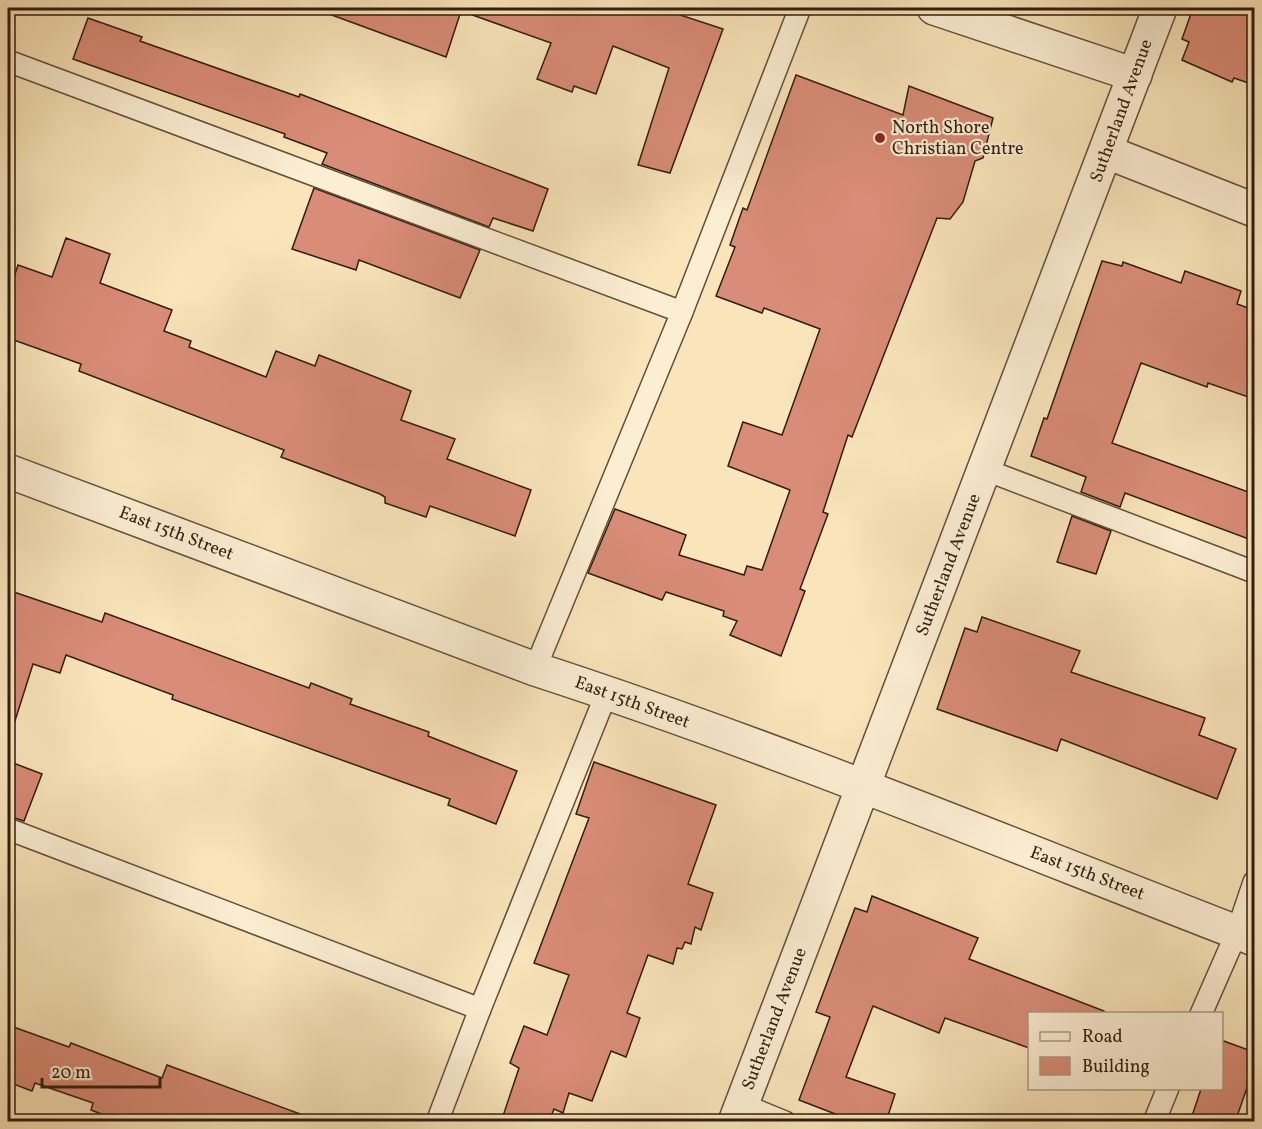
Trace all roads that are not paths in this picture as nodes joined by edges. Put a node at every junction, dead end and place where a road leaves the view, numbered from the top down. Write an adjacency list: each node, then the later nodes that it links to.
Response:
1 (800, 8): 8 (lane)
2 (934, 8): 5 (street)
3 (1160, 8): 5 (street, Sutherland Avenue)
4 (8, 61): 8 (lane)
5 (1135, 75): 6 (street, Sutherland Avenue)
6 (1107, 152): 7 (street); 9 (street, Sutherland Avenue)
7 (1254, 210)
8 (682, 312): 12 (lane)
9 (986, 470): 11 (lane); 14 (street, Sutherland Avenue)
10 (8, 471): 12 (street, East 15th Street)
11 (1254, 572)
12 (535, 669): 13 (street, East 15th Street)
13 (607, 692): 14 (street, East 15th Street); 18 (lane)
14 (864, 788): 17 (street, East 15th Street); 21 (street, Sutherland Avenue)
15 (8, 829): 18 (lane)
16 (1254, 882): 17 (lane)
17 (1246, 936): 19 (lane)
18 (480, 1009): 22 (lane)
19 (1202, 1012)
20 (1168, 1090): 24 (lane)
21 (738, 1113): 23 (lane)
22 (437, 1122)
23 (785, 1122)
24 (1154, 1122)

